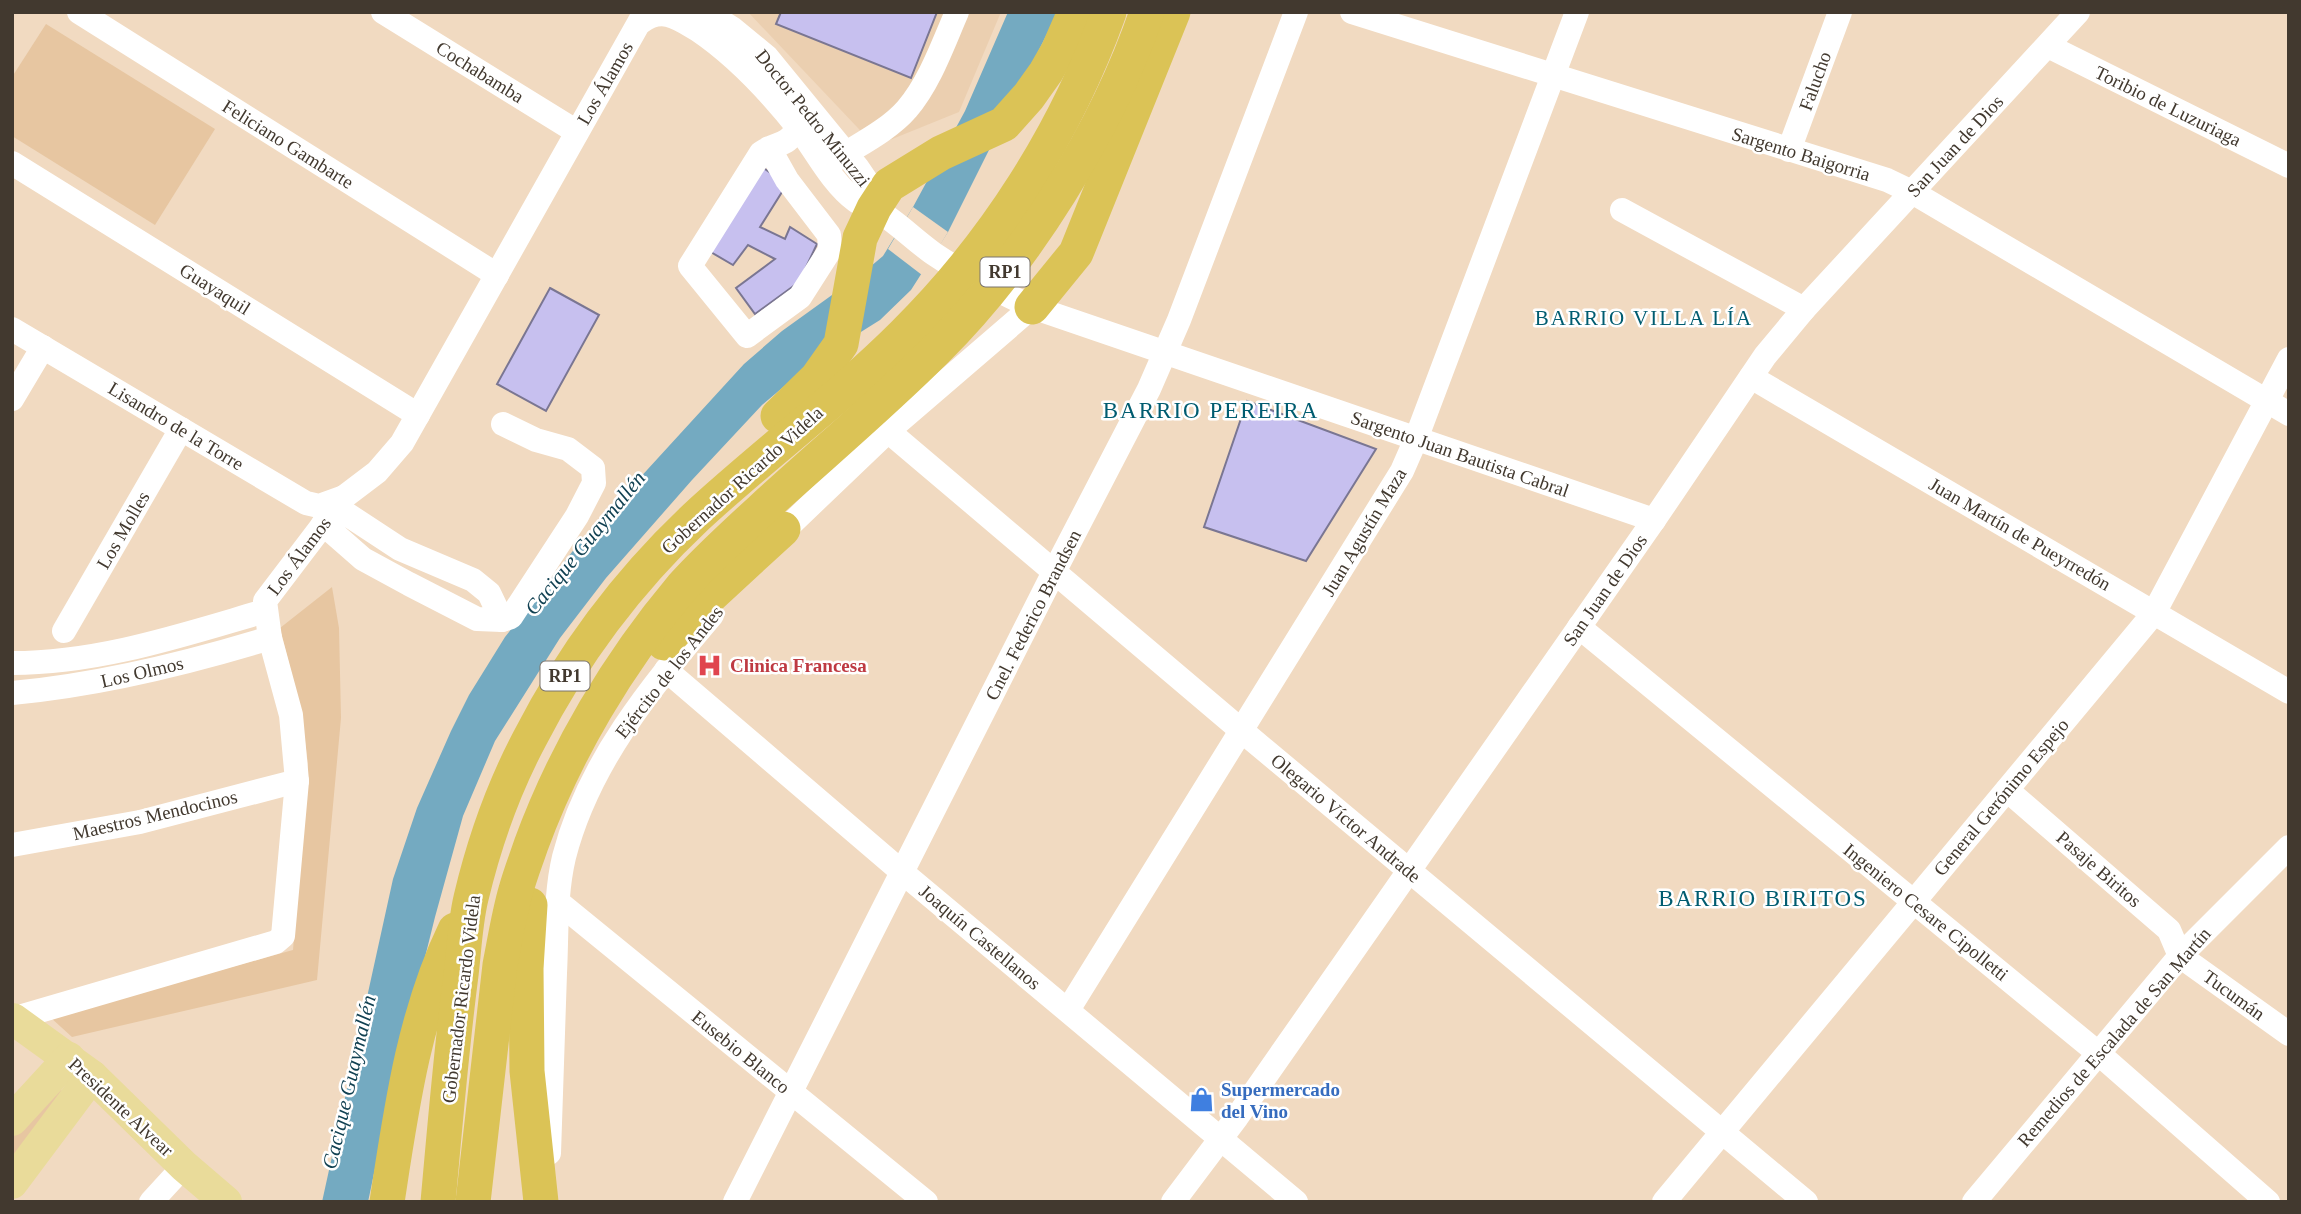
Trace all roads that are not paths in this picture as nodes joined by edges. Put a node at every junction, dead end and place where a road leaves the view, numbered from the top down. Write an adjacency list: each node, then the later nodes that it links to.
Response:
1 (79, 12): 30 (street, Feliciano Gambarte)
2 (383, 12): 19 (street, Cochabamba)
3 (700, 12): 15 (street)
4 (957, 12): 24 (street)
5 (1074, 12): 29 (highway)
6 (1109, 12): 20 (highway, Gobernador Ricardo Videla / RP1)
7 (1147, 12): 20 (highway, Gobernador Ricardo Videla / RP1)
8 (1173, 12): 31 (highway)
9 (1296, 12): 35 (street, Cnel. Federico Brandsen)
10 (1352, 12): 17 (street, Sargento Baigorria)
11 (1577, 12): 17 (street, Juan Agustín Maza)
12 (1840, 12): 22 (street, Falucho)
13 (2078, 12): 16 (street, San Juan de Dios)
14 (652, 16): 15 (street, Doctor Pedro Minuzzi); 19 (street, Los Álamos)
15 (707, 24): 18 (street, Doctor Pedro Minuzzi); 24 (street, Doctor Pedro Minuzzi)
16 (2048, 46): 25 (street, Toribio de Luzuriaga); 26 (street, San Juan de Dios)
17 (1553, 76): 22 (street, Sargento Baigorria); 46 (street, Juan Agustín Maza)
18 (798, 128): 21 (street); 24 (street, Doctor Pedro Minuzzi)
19 (578, 132): 30 (street, Los Álamos)
20 (1074, 133): 37 (highway, Gobernador Ricardo Videla / RP1)
21 (769, 148): 27 (street); 27 (street)
22 (1789, 150): 26 (street, Sargento Baigorria)
23 (12, 163): 42 (street, Guayaquil)
24 (834, 165): 27 (street); 29 (street, Doctor Pedro Minuzzi)
25 (2289, 166)
26 (1912, 192): 32 (street, San Juan de Dios); 40 (street, Sargento Baigorria)
27 (801, 200)
28 (1622, 210): 32 (street)
29 (907, 233): 31 (street, Sargento Juan Bautista Cabral); 54 (highway)
30 (497, 275): 42 (street, Los Álamos)
31 (1032, 307): 35 (street, Sargento Juan Bautista Cabral); 45 (street, Ejército de los Andes)
32 (1804, 309): 38 (street, San Juan de Dios)
33 (12, 329): 34 (street, Lisandro de la Torre)
34 (43, 347): 39 (street); 44 (street, Lisandro de la Torre)
35 (1166, 353): 46 (street, Sargento Juan Bautista Cabral); 50 (street, Cnel. Federico Brandsen)
36 (2289, 359): 40 (street, General Gerónimo Espejo)
37 (886, 375): 54 (highway, Gobernador Ricardo Videla / RP1); 63 (highway, Gobernador Ricardo Videla / RP1)
38 (1751, 377): 48 (street, San Juan de Dios); 52 (street, Juan Martín de Pueyrredón)
39 (12, 399)
40 (2267, 401): 41 (street, Sargento Baigorria); 52 (street, General Gerónimo Espejo)
41 (2289, 414)
42 (418, 415): 47 (street, Los Álamos)
43 (503, 424): 53 (street)
44 (181, 429): 47 (street, Lisandro de la Torre); 56 (street, Los Molles)
45 (888, 431): 49 (street, Ejército de los Andes); 50 (street, Olegario Víctor Andrade)
46 (1416, 439): 48 (street, Sargento Juan Bautista Cabral); 62 (street, Juan Agustín Maza)
47 (334, 509): 51 (street, Los Álamos); 53 (street); 53 (street)
48 (1654, 520): 55 (street, San Juan de Dios)
49 (783, 529): 59 (street, Ejército de los Andes); 63 (highway)
50 (1054, 572): 62 (street, Olegario Víctor Andrade); 70 (street, Cnel. Federico Brandsen)
51 (265, 611): 57 (street, Los Álamos); 58 (street, Los Olmos)
52 (2154, 613): 60 (street, Juan Martín de Pueyrredón); 65 (street, General Gerónimo Espejo)
53 (502, 620)
54 (603, 621): 71 (highway, Gobernador Ricardo Videla / RP1)
55 (1579, 627): 69 (street, San Juan de Dios); 73 (street, Ingeniero Cesare Cipolletti)
56 (64, 631)
57 (270, 638): 61 (street, Los Olmos); 64 (street, Los Álamos)
58 (12, 663)
59 (666, 670): 70 (street, Joaquín Castellanos); 72 (street, Ejército de los Andes)
60 (2289, 692)
61 (12, 693)
62 (1242, 731): 69 (street, Olegario Víctor Andrade); 75 (street, Juan Agustín Maza)
63 (574, 747): 66 (highway, Gobernador Ricardo Videla / RP1)
64 (297, 780): 67 (street, Maestros Mendocinos); 76 (street, Los Álamos)
65 (2007, 790): 73 (street, General Gerónimo Espejo); 74 (street, Pasaje Biritos)
66 (536, 834): 90 (highway, Gobernador Ricardo Videla / RP1); 91 (highway)
67 (12, 845)
68 (2289, 847): 74 (street, Remedios de Escalada de San Martín)
69 (1409, 871): 82 (street, Olegario Víctor Andrade); 83 (street, San Juan de Dios)
70 (902, 872): 75 (street, Joaquín Castellanos); 80 (street, Cnel. Federico Brandsen)
71 (471, 899): 88 (highway); 89 (highway, Gobernador Ricardo Videla / RP1)
72 (558, 902): 80 (street, Eusebio Blanco); 92 (street, Ejército de los Andes)
73 (1914, 902): 78 (street, Ingeniero Cesare Cipolletti); 82 (street, General Gerónimo Espejo)
74 (2180, 956): 77 (street, Tucumán); 78 (street, Remedios de Escalada de San Martín)
75 (1068, 1010): 83 (street, Joaquín Castellanos)
76 (13, 1019): 79 (main road, Presidente Alvear)
77 (2289, 1034)
78 (2098, 1053): 99 (street, Remedios de Escalada de San Martín); 100 (street, Ingeniero Cesare Cipolletti)
79 (80, 1067): 81 (main road); 84 (main road, Presidente Alvear); 85 (main road)
80 (790, 1092): 93 (street, Cnel. Federico Brandsen); 94 (street, Eusebio Blanco)
81 (12, 1120)
82 (1723, 1133): 97 (street, General Gerónimo Espejo); 98 (street, Olegario Víctor Andrade)
83 (1220, 1138): 95 (street, San Juan de Dios); 96 (street, Joaquín Castellanos)
84 (184, 1166): 86 (street); 87 (main road, Presidente Alvear)
85 (12, 1184)
86 (151, 1202)
87 (226, 1202)
88 (387, 1202)
89 (438, 1202)
90 (473, 1202)
91 (541, 1202)
92 (547, 1202)
93 (735, 1202)
94 (926, 1202)
95 (1173, 1202)
96 (1296, 1202)
97 (1664, 1202)
98 (1806, 1202)
99 (1974, 1202)
100 (2268, 1202)

